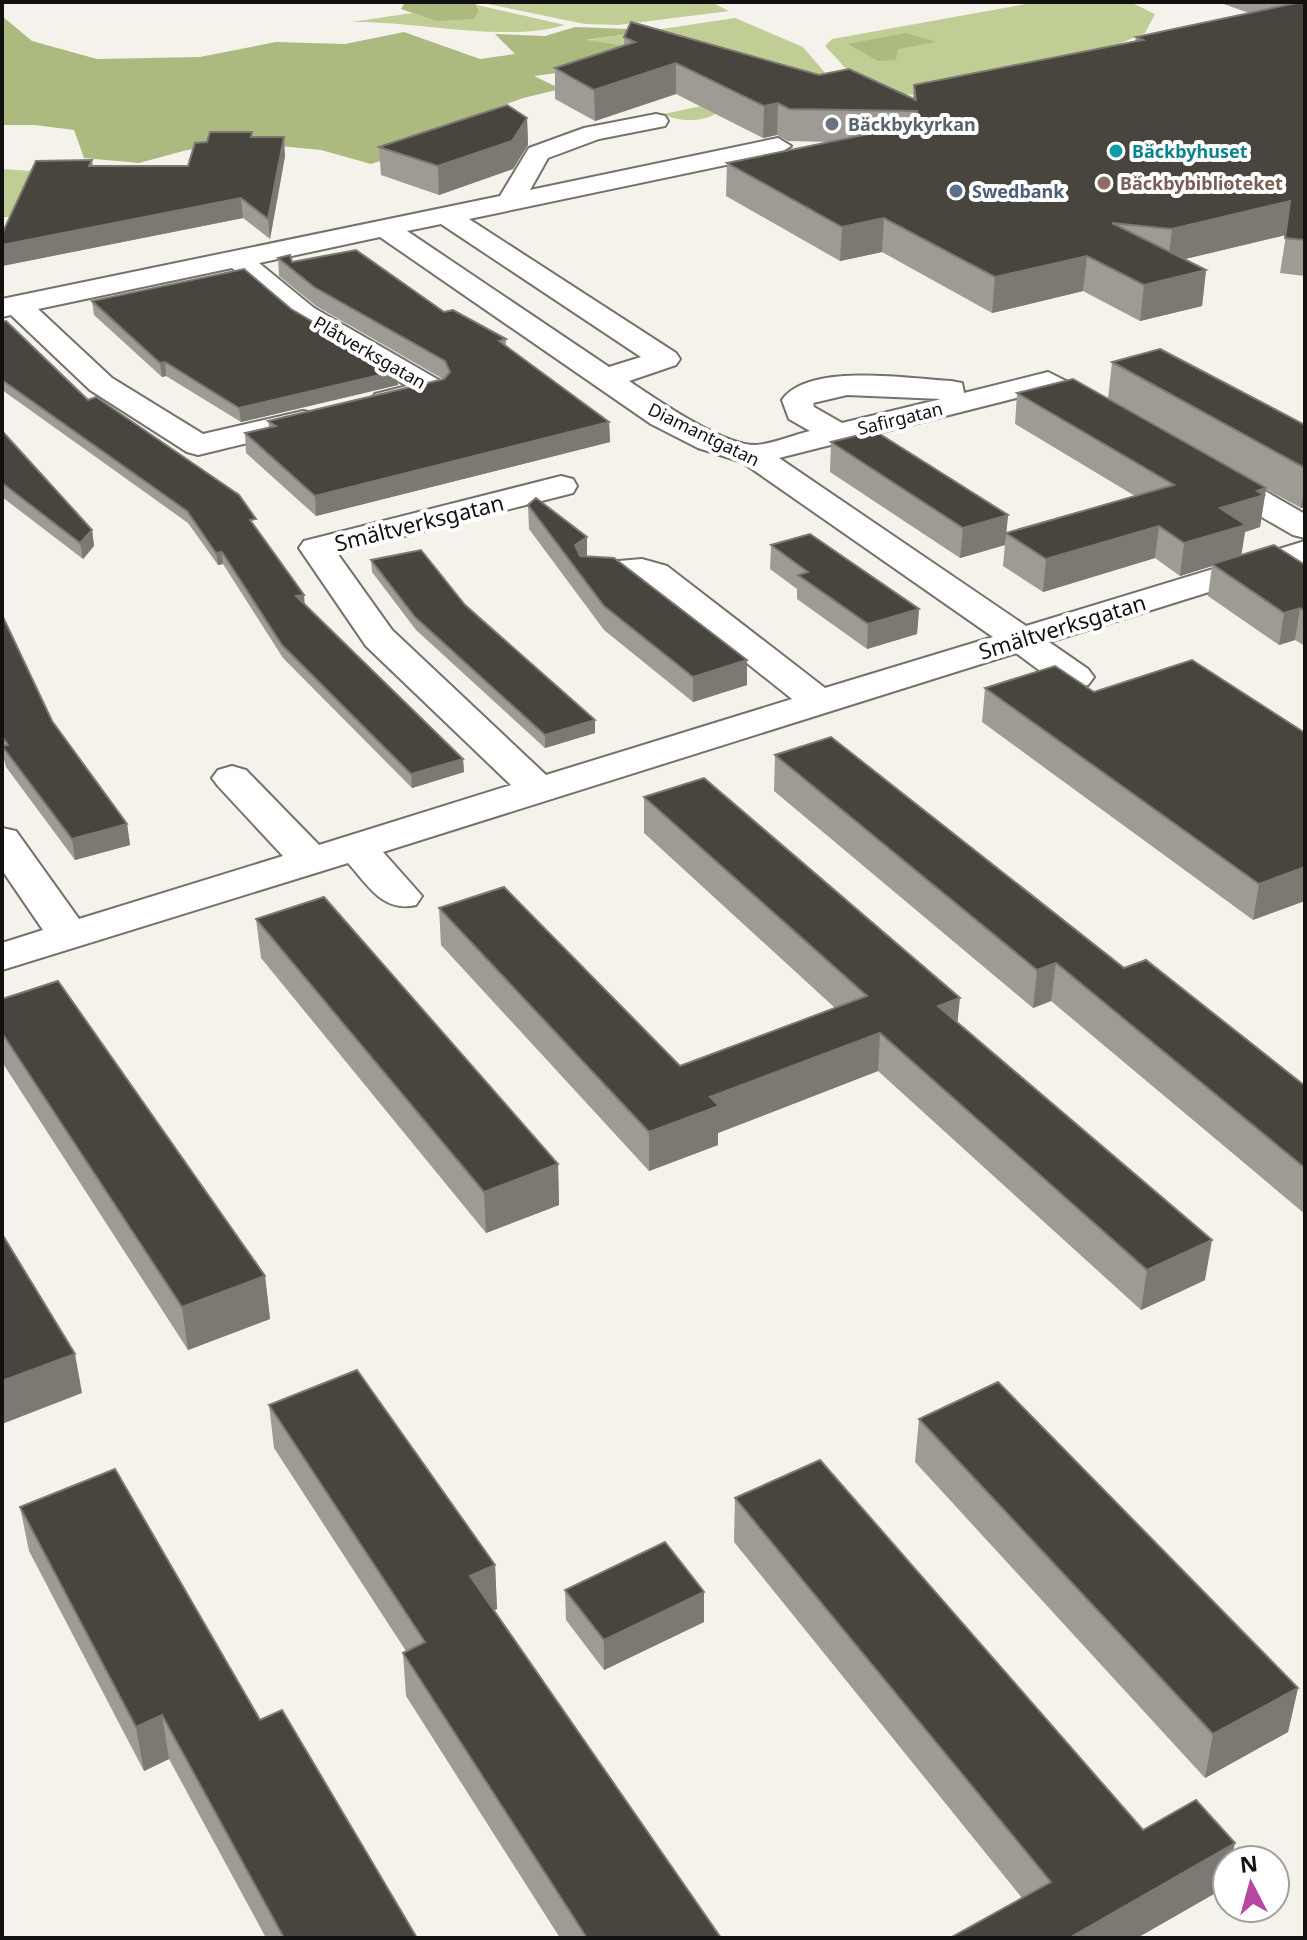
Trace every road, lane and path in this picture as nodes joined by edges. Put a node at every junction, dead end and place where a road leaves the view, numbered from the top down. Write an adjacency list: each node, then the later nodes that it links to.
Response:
1 (633, 98): 2 (street)
2 (656, 121): 4 (street); 5 (street)
3 (778, 146): 5 (street, Plåtverksgatan)
4 (666, 160)
5 (509, 204): 6 (street, Plåtverksgatan)
6 (448, 217): 7 (street, Plåtverksgatan); 10 (street)
7 (387, 230): 8 (street, Plåtverksgatan); 10 (street, Diamantgatan)
8 (239, 260): 9 (street, Plåtverksgatan); 9 (street, Plåtverksgatan)
9 (16, 299)
10 (606, 378): 14 (street, Diamantgatan)
11 (1002, 392): 12 (street, Safirgatan); 13 (street, Safirgatan); 13 (street)
12 (1129, 427)
13 (836, 433): 14 (street, Safirgatan)
14 (753, 455): 20 (street, Diamantgatan)
15 (1183, 458): 17 (street)
16 (561, 486): 24 (street, Smältverksgatan)
17 (1305, 528)
18 (1305, 551): 20 (street, Smältverksgatan)
19 (595, 571): 22 (street)
20 (1019, 639): 21 (street, Diamantgatan); 22 (street, Smältverksgatan)
21 (1075, 677)
22 (818, 701): 24 (street, Smältverksgatan)
23 (232, 778): 27 (street)
24 (537, 788): 26 (street, Smältverksgatan)
25 (2, 840): 29 (street)
26 (355, 846): 27 (street, Smältverksgatan); 28 (street)
27 (310, 860): 29 (street, Smältverksgatan)
28 (401, 896)
29 (69, 936): 30 (street, Smältverksgatan)
30 (2, 957)

